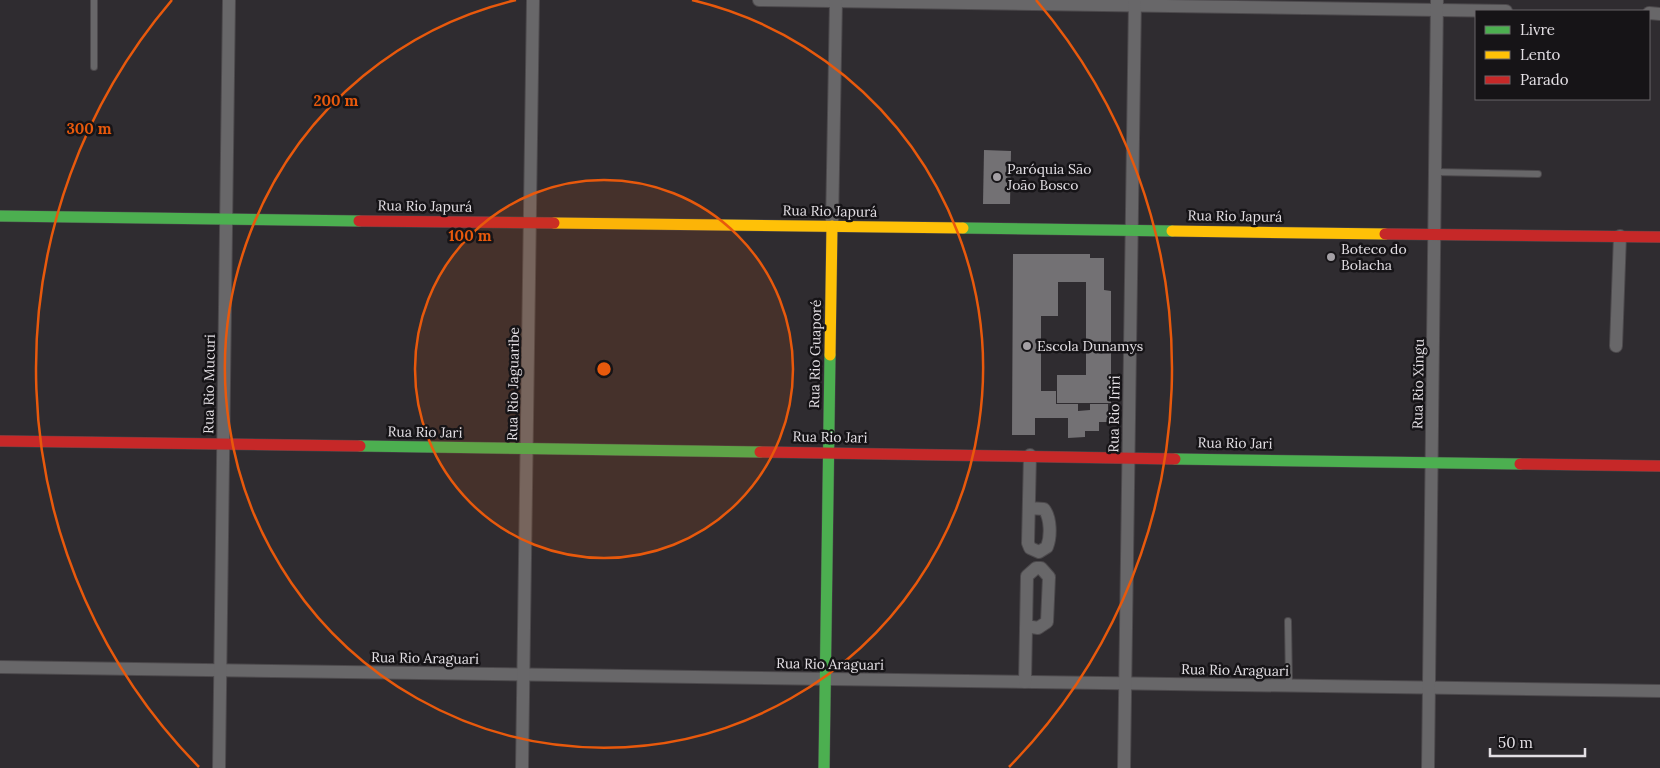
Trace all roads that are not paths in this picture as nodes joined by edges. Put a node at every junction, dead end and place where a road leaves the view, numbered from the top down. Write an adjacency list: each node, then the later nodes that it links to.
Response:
1 (94, 0): 9 (lane)
2 (229, 0): 13 (street, Rua Rio Mucuri)
3 (533, 0): 14 (street, Rua Rio Jaguaribe)
4 (759, 0): 5 (street)
5 (836, 1): 6 (street); 15 (street, Rua Rio Guaporé)
6 (1135, 3): 7 (street); 16 (street, Rua Rio Iriri)
7 (1437, 5): 8 (street); 10 (street, Rua Rio Xingu)
8 (1494, 10)
9 (94, 67)
10 (1435, 172): 11 (lane); 17 (street, Rua Rio Xingu)
11 (1538, 174)
12 (0, 216): 13 (street, Rua Rio Japurá)
13 (226, 219): 14 (street, Rua Rio Japurá); 22 (street, Rua Rio Mucuri)
14 (530, 223): 15 (street, Rua Rio Japurá); 23 (street, Rua Rio Jaguaribe)
15 (832, 226): 16 (street, Rua Rio Japurá); 24 (street, Rua Rio Guaporé)
16 (1132, 230): 17 (street, Rua Rio Japurá); 26 (street, Rua Rio Iriri)
17 (1434, 234): 18 (street, Rua Rio Japurá); 27 (street, Rua Rio Xingu)
18 (1620, 236): 19 (street, Rua Rio Japurá); 20 (street)
19 (1660, 236)
20 (1616, 346)
21 (0, 441): 22 (street, Rua Rio Jari)
22 (223, 444): 23 (street, Rua Rio Jari); 33 (street, Rua Rio Mucuri)
23 (527, 448): 24 (street, Rua Rio Jari); 34 (street, Rua Rio Jaguaribe)
24 (829, 452): 25 (street, Rua Rio Jari); 35 (street, Rua Rio Guaporé)
25 (1030, 455): 26 (street, Rua Rio Jari); 29 (street)
26 (1128, 456): 27 (street, Rua Rio Jari); 37 (street, Rua Rio Iriri)
27 (1432, 462): 28 (street, Rua Rio Jari); 39 (street, Rua Rio Xingu)
28 (1660, 466)
29 (1029, 508)
30 (1288, 621): 38 (lane)
31 (1026, 626): 36 (street)
32 (0, 666): 33 (street, Rua Rio Araguari)
33 (220, 670): 34 (street, Rua Rio Araguari); 41 (street, Rua Rio Mucuri)
34 (524, 675): 35 (street, Rua Rio Araguari); 42 (street, Rua Rio Jaguaribe)
35 (825, 679): 36 (street, Rua Rio Araguari); 43 (street, Rua Rio Guaporé)
36 (1025, 682): 37 (street, Rua Rio Araguari)
37 (1125, 684): 38 (street, Rua Rio Araguari); 44 (street, Rua Rio Iriri)
38 (1289, 686): 39 (street, Rua Rio Araguari)
39 (1429, 688): 40 (street, Rua Rio Araguari); 45 (street, Rua Rio Xingu)
40 (1660, 691)
41 (219, 768)
42 (522, 768)
43 (824, 768)
44 (1124, 768)
45 (1428, 768)

